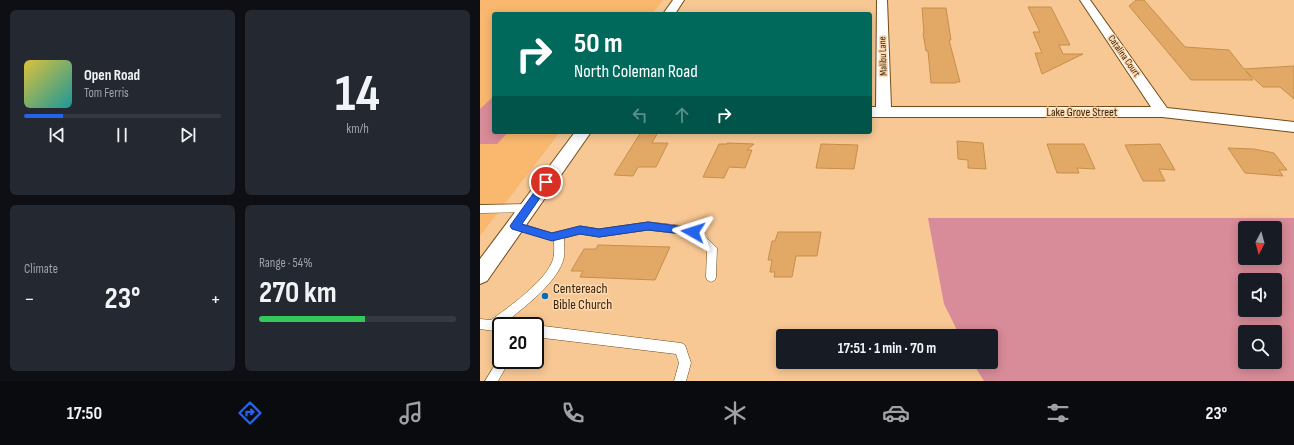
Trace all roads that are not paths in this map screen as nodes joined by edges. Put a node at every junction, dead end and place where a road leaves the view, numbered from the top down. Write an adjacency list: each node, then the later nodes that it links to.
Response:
1 (679, 0): 4 (street)
2 (882, 0): 5 (street, Malibu Lane)
3 (1085, 0): 6 (street, Catalina Court)
4 (670, 12)
5 (877, 112): 6 (street, Lake Grove Street)
6 (1162, 112): 7 (street, Lake Grove Street)
7 (1294, 127)
8 (582, 134): 9 (street)
9 (528, 208): 10 (lane); 11 (street)
10 (480, 209)
11 (515, 226): 12 (lane); 13 (street)
12 (559, 235): 14 (lane); 15 (lane)
13 (480, 275)
14 (712, 277)
15 (491, 326)
16 (544, 333): 19 (lane)
17 (498, 369): 18 (lane)
18 (491, 381)
19 (680, 381)

